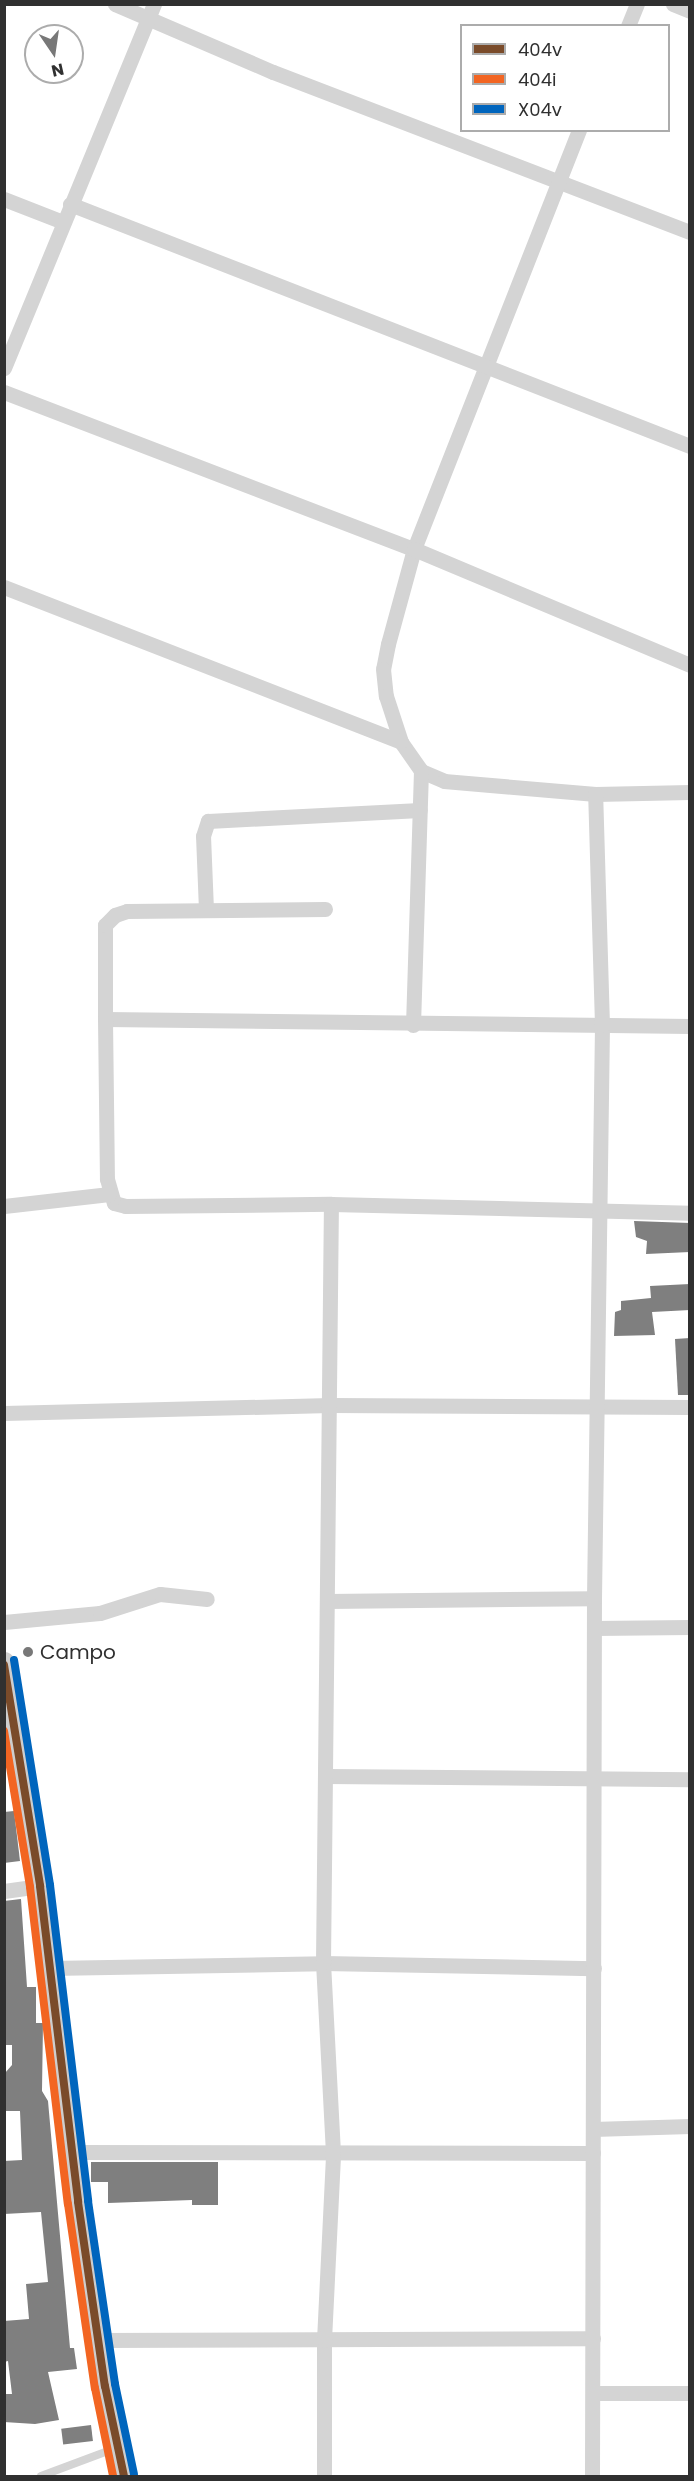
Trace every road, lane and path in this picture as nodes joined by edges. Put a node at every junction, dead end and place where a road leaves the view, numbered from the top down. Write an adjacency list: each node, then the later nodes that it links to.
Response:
1 (115, 4): 5 (street)
2 (637, 4): 6 (street)
3 (673, 4): 4 (street)
4 (690, 11)
5 (151, 12): 8 (street); 10 (street)
6 (629, 24)
7 (578, 132): 8 (street)
8 (557, 180): 12 (street); 13 (street)
9 (4, 199): 11 (street)
10 (70, 204): 11 (street); 13 (street)
11 (63, 222): 14 (street)
12 (690, 232)
13 (490, 365): 16 (street); 17 (street)
14 (4, 368)
15 (4, 392): 17 (street)
16 (690, 446)
17 (414, 549): 19 (street); 20 (street)
18 (4, 587): 20 (street)
19 (690, 665)
20 (401, 742): 21 (street)
21 (421, 771): 23 (street); 24 (street)
22 (690, 792): 23 (street)
23 (595, 794): 29 (street)
24 (420, 810): 26 (street); 28 (street)
25 (325, 909): 26 (street)
26 (206, 910): 27 (street)
27 (105, 1019): 28 (street); 31 (street)
28 (413, 1025): 29 (street)
29 (602, 1025): 30 (street); 34 (street)
30 (690, 1026)
31 (109, 1194): 32 (street); 33 (street)
32 (331, 1204): 34 (street); 36 (street)
33 (4, 1206)
34 (599, 1213): 35 (street); 37 (street)
35 (690, 1213)
36 (330, 1405): 37 (street); 39 (street); 42 (street)
37 (597, 1407): 38 (street); 40 (street)
38 (690, 1407)
39 (4, 1413)
40 (594, 1598): 42 (street); 45 (street)
41 (207, 1599): 43 (street)
42 (327, 1601): 48 (street)
43 (4, 1622)
44 (690, 1627): 45 (street)
45 (594, 1628): 50 (street)
46 (4, 1662): 47 (main road)
47 (6, 1683): 51 (main road)
48 (325, 1776): 50 (street); 53 (street)
49 (690, 1779): 50 (street)
50 (595, 1780): 55 (street)
51 (40, 1886): 52 (street); 54 (main road)
52 (4, 1891)
53 (323, 1963): 54 (street); 55 (street); 59 (street)
54 (50, 1968): 58 (main road)
55 (594, 1968): 57 (street)
56 (690, 2126): 57 (street)
57 (593, 2130): 60 (street)
58 (72, 2152): 59 (street); 62 (main road)
59 (333, 2153): 60 (street); 63 (street)
60 (593, 2154): 61 (street)
61 (593, 2338): 63 (street); 64 (street)
62 (98, 2340): 63 (street); 66 (main road)
63 (324, 2340): 69 (street)
64 (594, 2393): 65 (street); 70 (street)
65 (690, 2393)
66 (118, 2447): 67 (lane); 68 (main road)
67 (41, 2476)
68 (124, 2476)
69 (324, 2476)
70 (592, 2476)

